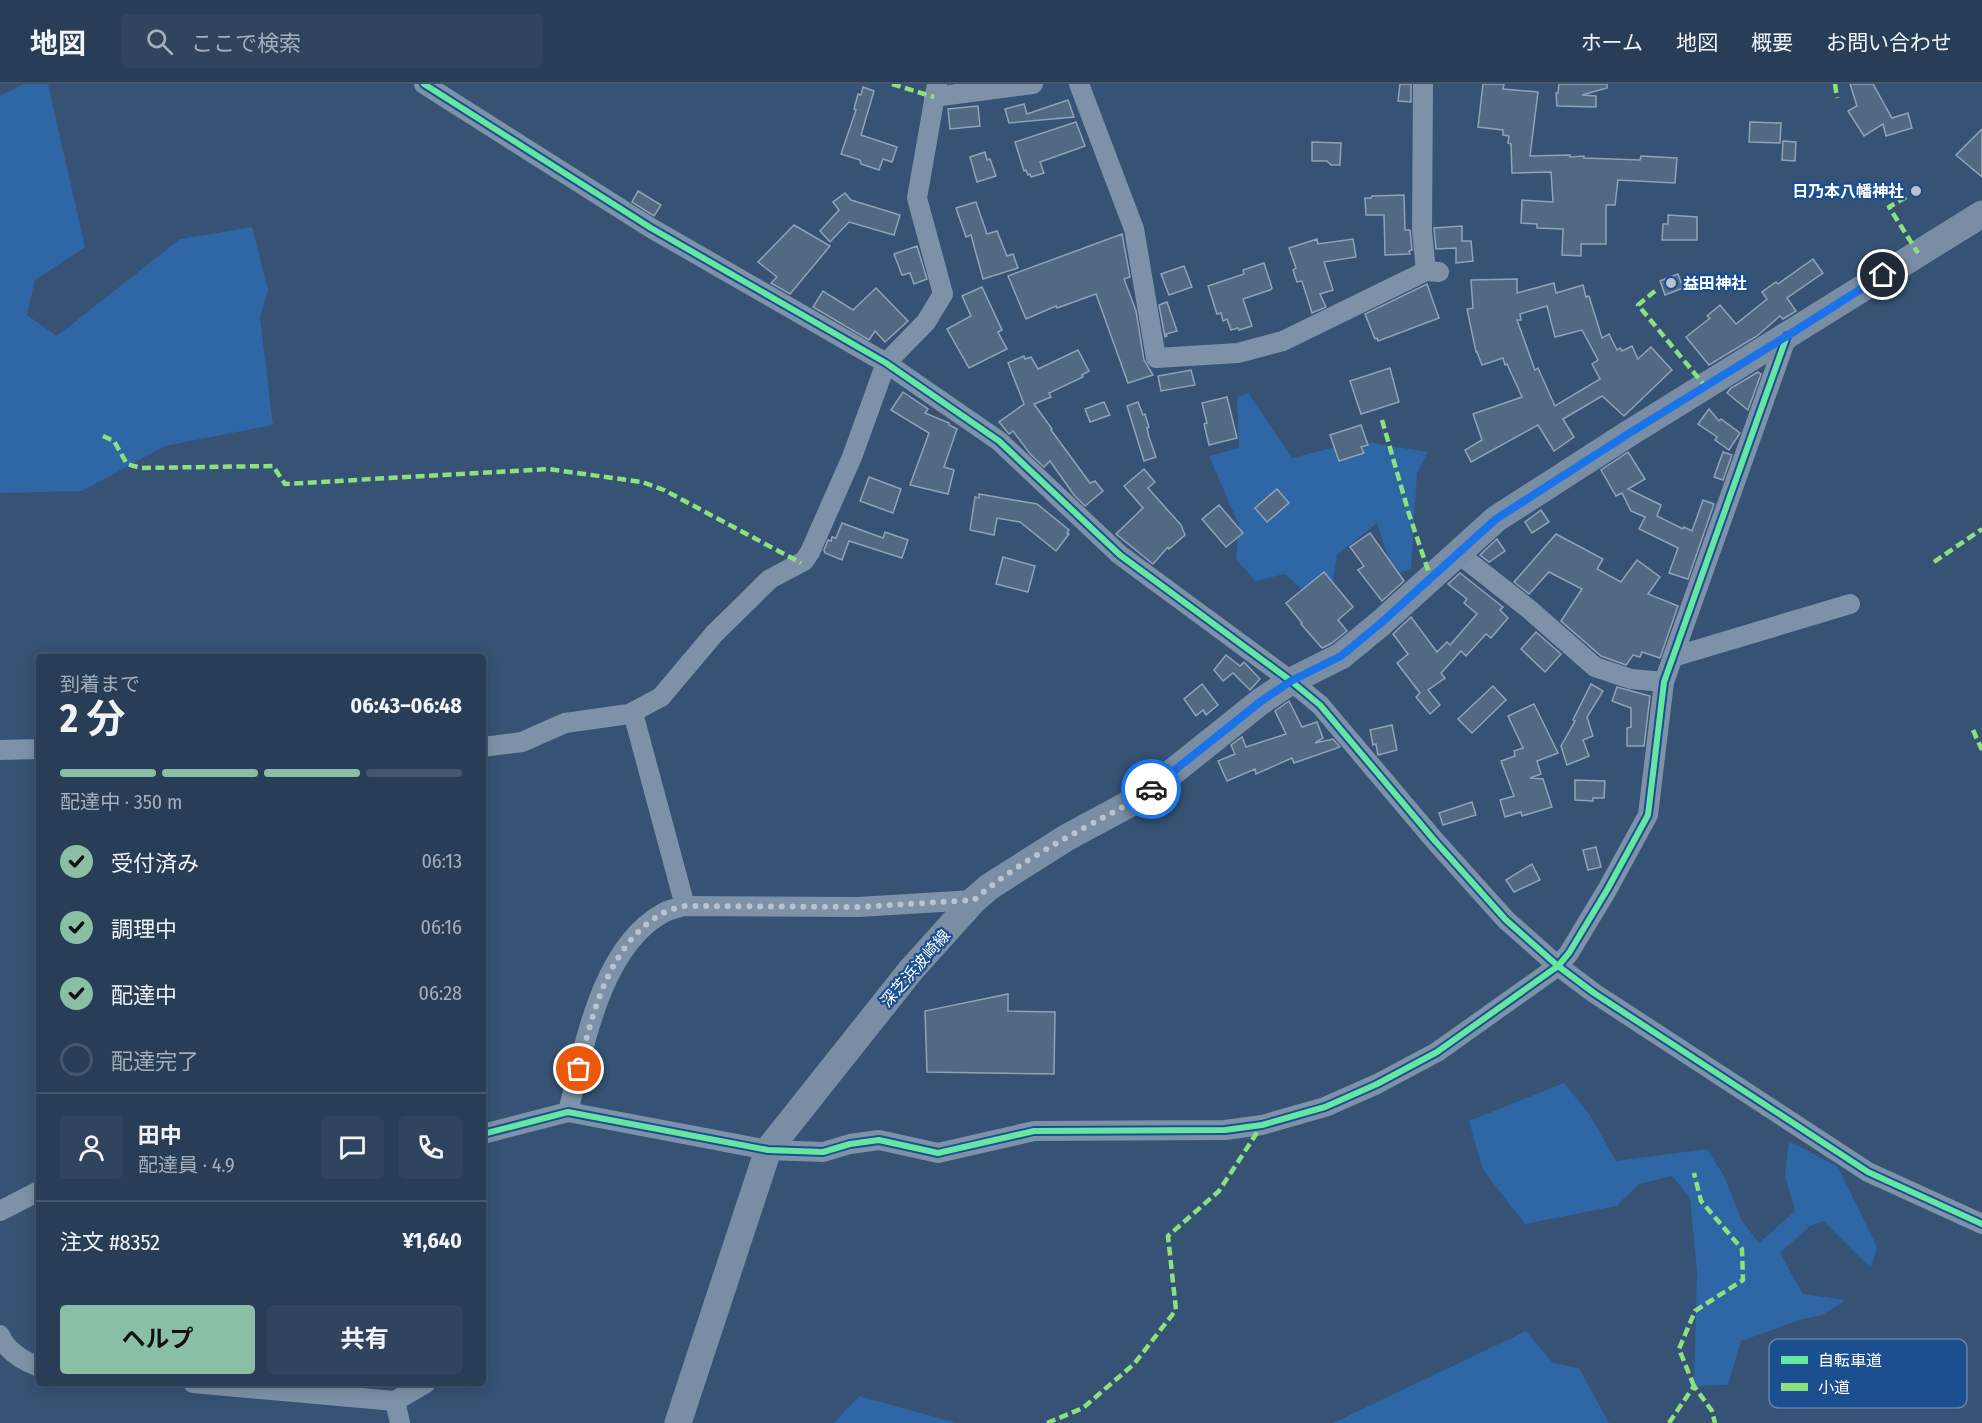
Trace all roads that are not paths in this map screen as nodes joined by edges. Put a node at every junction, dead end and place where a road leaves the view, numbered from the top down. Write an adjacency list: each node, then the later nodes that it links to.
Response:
1 (424, 84): 8 (street)
2 (1033, 84): 5 (street)
3 (1079, 84): 4 (street)
4 (1423, 84)
5 (935, 90): 8 (street)
6 (1982, 214): 7 (main road, 深芝浜波崎線)
7 (1787, 336): 9 (main road, 深芝浜波崎線); 11 (street)
8 (886, 363): 12 (street); 14 (street)
9 (1459, 554): 12 (main road, 深芝浜波崎線); 13 (street)
10 (1850, 604): 11 (street)
11 (1673, 657): 13 (street)
12 (1291, 681): 18 (main road, 深芝浜波崎線); 20 (street)
13 (1664, 682): 20 (street)
14 (633, 713): 15 (street); 19 (street)
15 (486, 747)
16 (36, 748): 17 (street)
17 (0, 750)
18 (974, 900): 19 (street); 23 (main road, 深芝浜波崎線)
19 (685, 906): 21 (street)
20 (1558, 966): 23 (street); 26 (street)
21 (568, 1112): 22 (street); 23 (street)
22 (486, 1133)
23 (768, 1150): 33 (main road, 深芝浜波崎線)
24 (36, 1193): 25 (street)
25 (0, 1211)
26 (1982, 1224)
27 (0, 1335): 28 (street)
28 (36, 1365)
29 (226, 1386): 31 (street)
30 (421, 1386): 31 (street)
31 (394, 1401): 32 (street)
32 (400, 1423)
33 (678, 1423)

